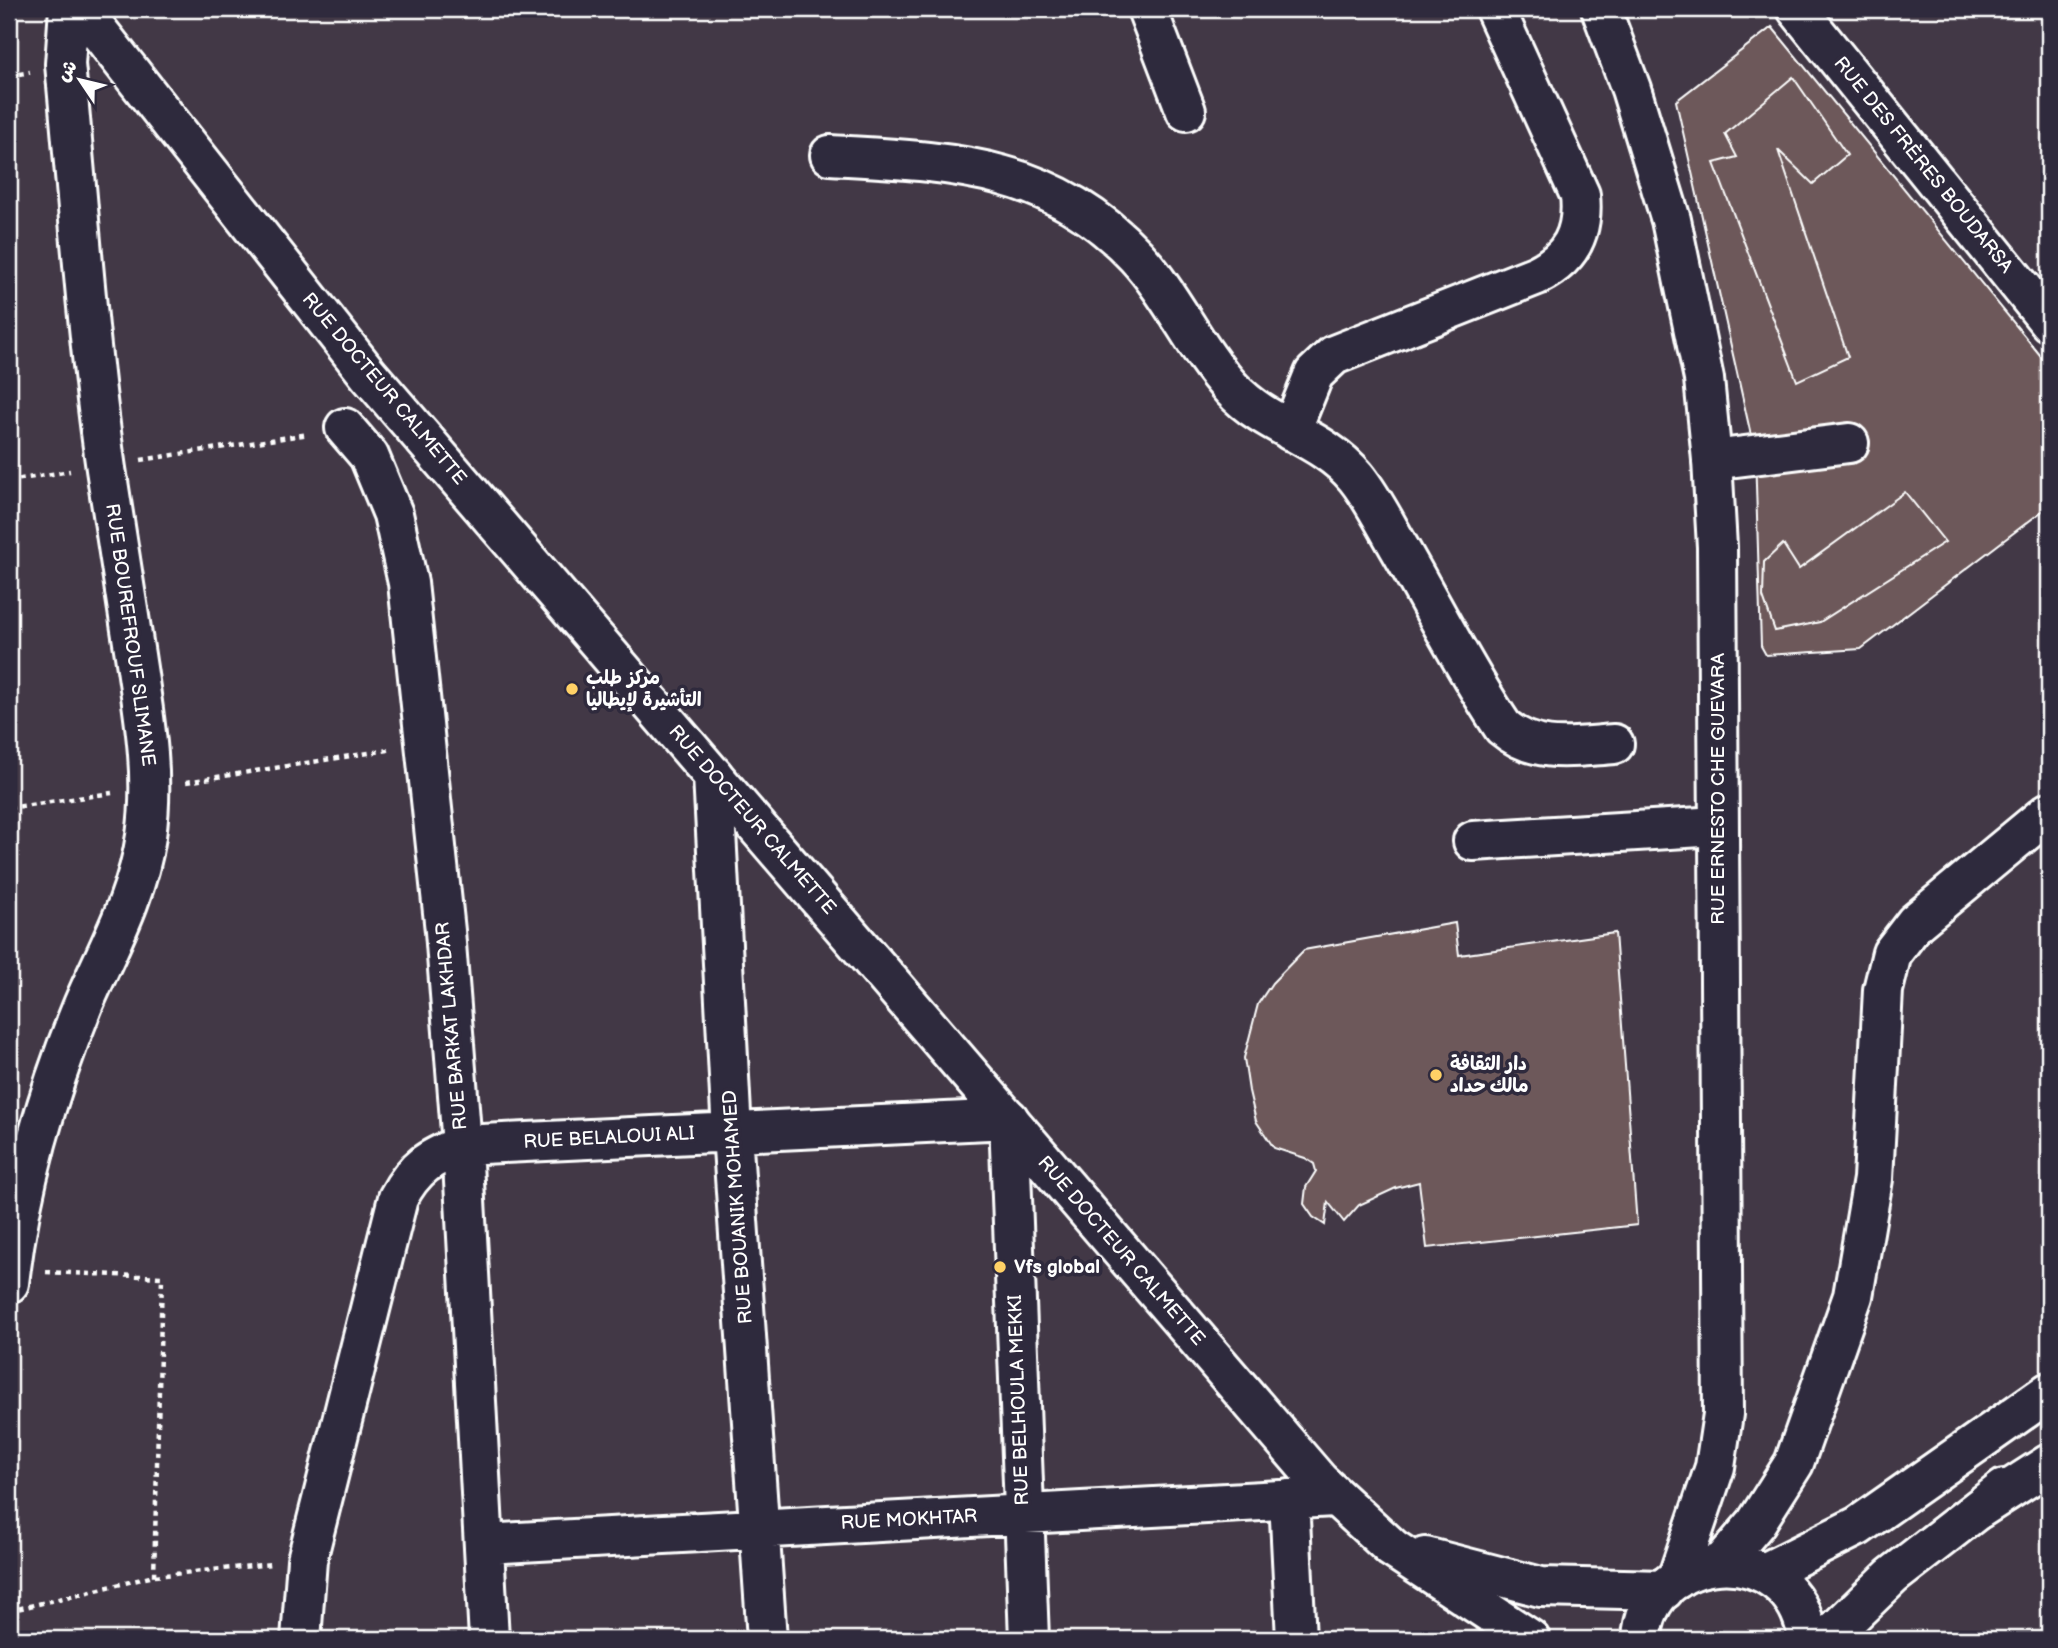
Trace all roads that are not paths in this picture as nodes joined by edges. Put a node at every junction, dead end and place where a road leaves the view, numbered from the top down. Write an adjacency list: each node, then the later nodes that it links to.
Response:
1 (69, 9): 22 (main road, RUE BOUREFROUF SLIMANE)
2 (81, 9): 15 (main road, RUE DOCTEUR CALMETTE)
3 (1147, 9): 7 (main road)
4 (1495, 9): 11 (main road)
5 (1601, 9): 13 (main road, RUE ERNESTO CHE GUEVARA)
6 (1797, 9): 9 (main road, RUE DES FRÈRES BOUDARSA)
7 (1186, 111)
8 (830, 155): 11 (main road)
9 (2049, 322)
10 (345, 428): 21 (main road, RUE BARKAT LAKHDAR)
11 (1291, 431): 14 (main road)
12 (1849, 443): 13 (main road)
13 (1712, 460): 17 (main road, RUE ERNESTO CHE GUEVARA)
14 (1614, 744)
15 (713, 775): 19 (main road, RUE DOCTEUR CALMETTE); 20 (main road, RUE BOUANIK MOHAMED)
16 (2049, 812): 33 (main road)
17 (1718, 826): 18 (main road); 35 (main road, RUE ERNESTO CHE GUEVARA)
18 (1473, 841)
19 (1009, 1119): 20 (main road, RUE BELALOUI ALI); 26 (main road, RUE DOCTEUR CALMETTE); 29 (main road, RUE BELHOULA MEKKI)
20 (732, 1133): 21 (main road, RUE BELALOUI ALI); 30 (main road, RUE BOUANIK MOHAMED)
21 (462, 1145): 31 (main road, RUE BARKAT LAKHDAR); 36 (main road, RUE BELALOUI ALI)
22 (9, 1277)
23 (2049, 1392): 34 (main road)
24 (2049, 1453): 28 (main road)
25 (2049, 1464): 28 (main road)
26 (1334, 1497): 27 (main road, RUE MOKHTAR); 32 (main road, RUE DOCTEUR CALMETTE)
27 (1289, 1499): 29 (main road, RUE MOKHTAR); 40 (main road)
28 (1979, 1510): 44 (main road)
29 (1023, 1514): 30 (main road, RUE MOKHTAR); 39 (main road, RUE BELHOULA MEKKI)
30 (761, 1528): 31 (main road, RUE MOKHTAR); 38 (main road, RUE BOUANIK MOHAMED)
31 (484, 1544): 37 (main road, RUE BARKAT LAKHDAR)
32 (1392, 1548): 35 (main road, RUE DOCTEUR CALMETTE); 41 (main road, RUE DOCTEUR CALMETTE)
33 (1721, 1564): 34 (main road); 35 (main road)
34 (1764, 1573): 43 (main road)
35 (1670, 1584): 42 (main road, RUE ERNESTO CHE GUEVARA)
36 (301, 1638)
37 (489, 1639)
38 (767, 1639)
39 (1029, 1639)
40 (1296, 1639)
41 (1530, 1639)
42 (1642, 1639)
43 (1808, 1639)
44 (1827, 1639)

